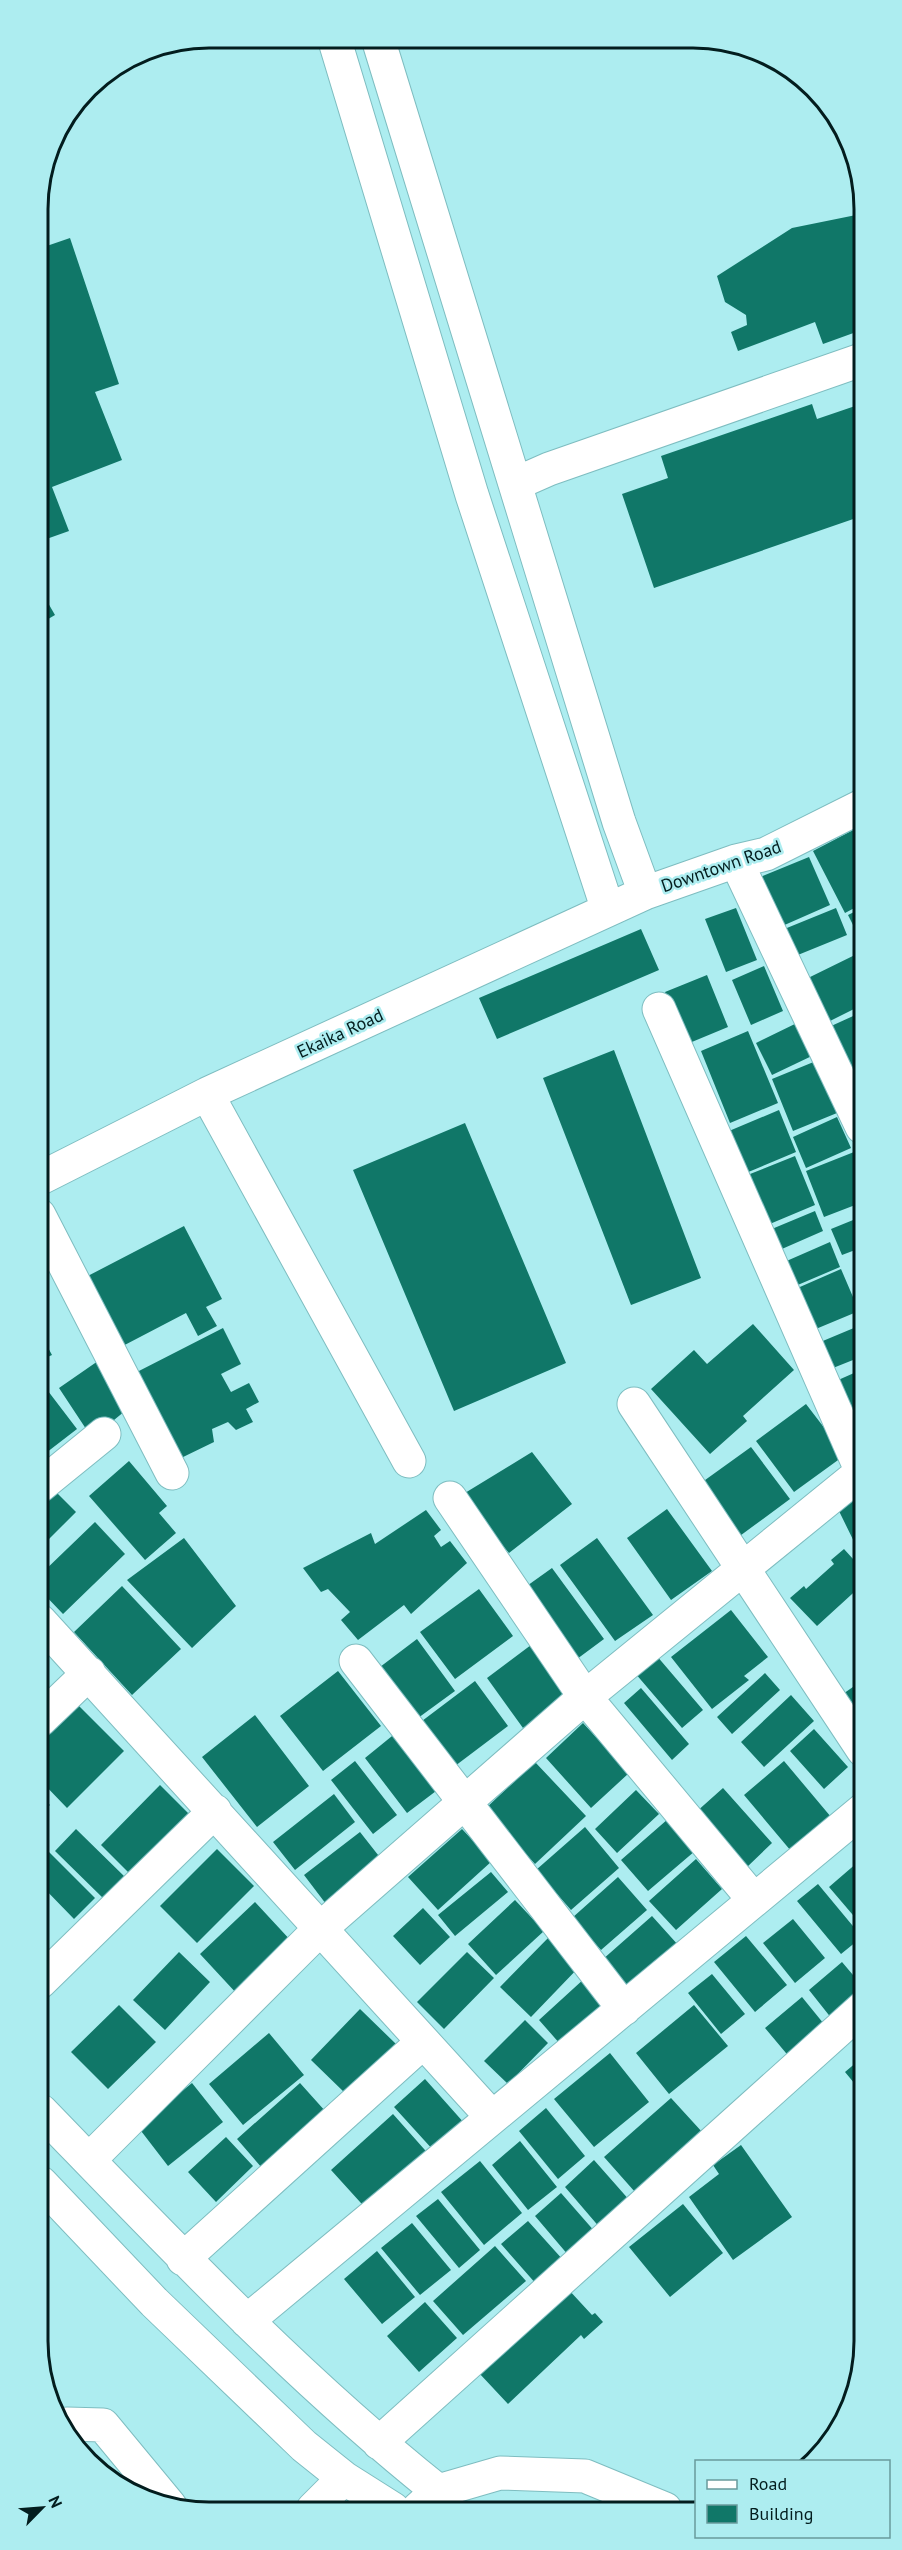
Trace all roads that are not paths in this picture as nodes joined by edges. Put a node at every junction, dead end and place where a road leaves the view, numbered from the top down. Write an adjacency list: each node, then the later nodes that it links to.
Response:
1 (337, 48): 8 (street)
2 (381, 48): 4 (street)
3 (854, 362): 4 (street)
4 (515, 484): 7 (street)
5 (854, 810): 6 (street, Downtown Road)
6 (736, 861): 7 (street, Downtown Road); 11 (street)
7 (645, 893): 8 (street, Ekaika Road)
8 (608, 910): 10 (street, Ekaika Road)
9 (659, 1009): 16 (street)
10 (207, 1094): 12 (street, Ekaika Road); 17 (street)
11 (854, 1111)
12 (48, 1174)
13 (48, 1232): 18 (street)
14 (634, 1404): 22 (street)
15 (104, 1434): 20 (street)
16 (854, 1454)
17 (409, 1461)
18 (172, 1473)
19 (854, 1478): 22 (street)
20 (48, 1480)
21 (450, 1498): 26 (street)
22 (743, 1568): 26 (street); 28 (street)
23 (48, 1629): 25 (street)
24 (356, 1661): 29 (street)
25 (89, 1673): 27 (street); 30 (street)
26 (585, 1697): 29 (street); 32 (street)
27 (48, 1712)
28 (854, 1736)
29 (466, 1803): 33 (street); 35 (street)
30 (215, 1811): 33 (street); 34 (street)
31 (854, 1817): 32 (street)
32 (754, 1900): 35 (street)
33 (321, 1928): 37 (street); 40 (street)
34 (48, 1974)
35 (624, 2009): 38 (street)
36 (854, 2016): 45 (street)
37 (423, 2042): 38 (street); 42 (street)
38 (492, 2117): 43 (street)
39 (48, 2119): 40 (street)
40 (88, 2160): 42 (street)
41 (48, 2190): 46 (street)
42 (183, 2259): 43 (street)
43 (247, 2321): 45 (street)
44 (72, 2424): 47 (street)
45 (379, 2443): 48 (street)
46 (344, 2478): 49 (street); 50 (street)
47 (160, 2494)
48 (428, 2500): 51 (street)
49 (320, 2502)
50 (382, 2502)
51 (648, 2502)

